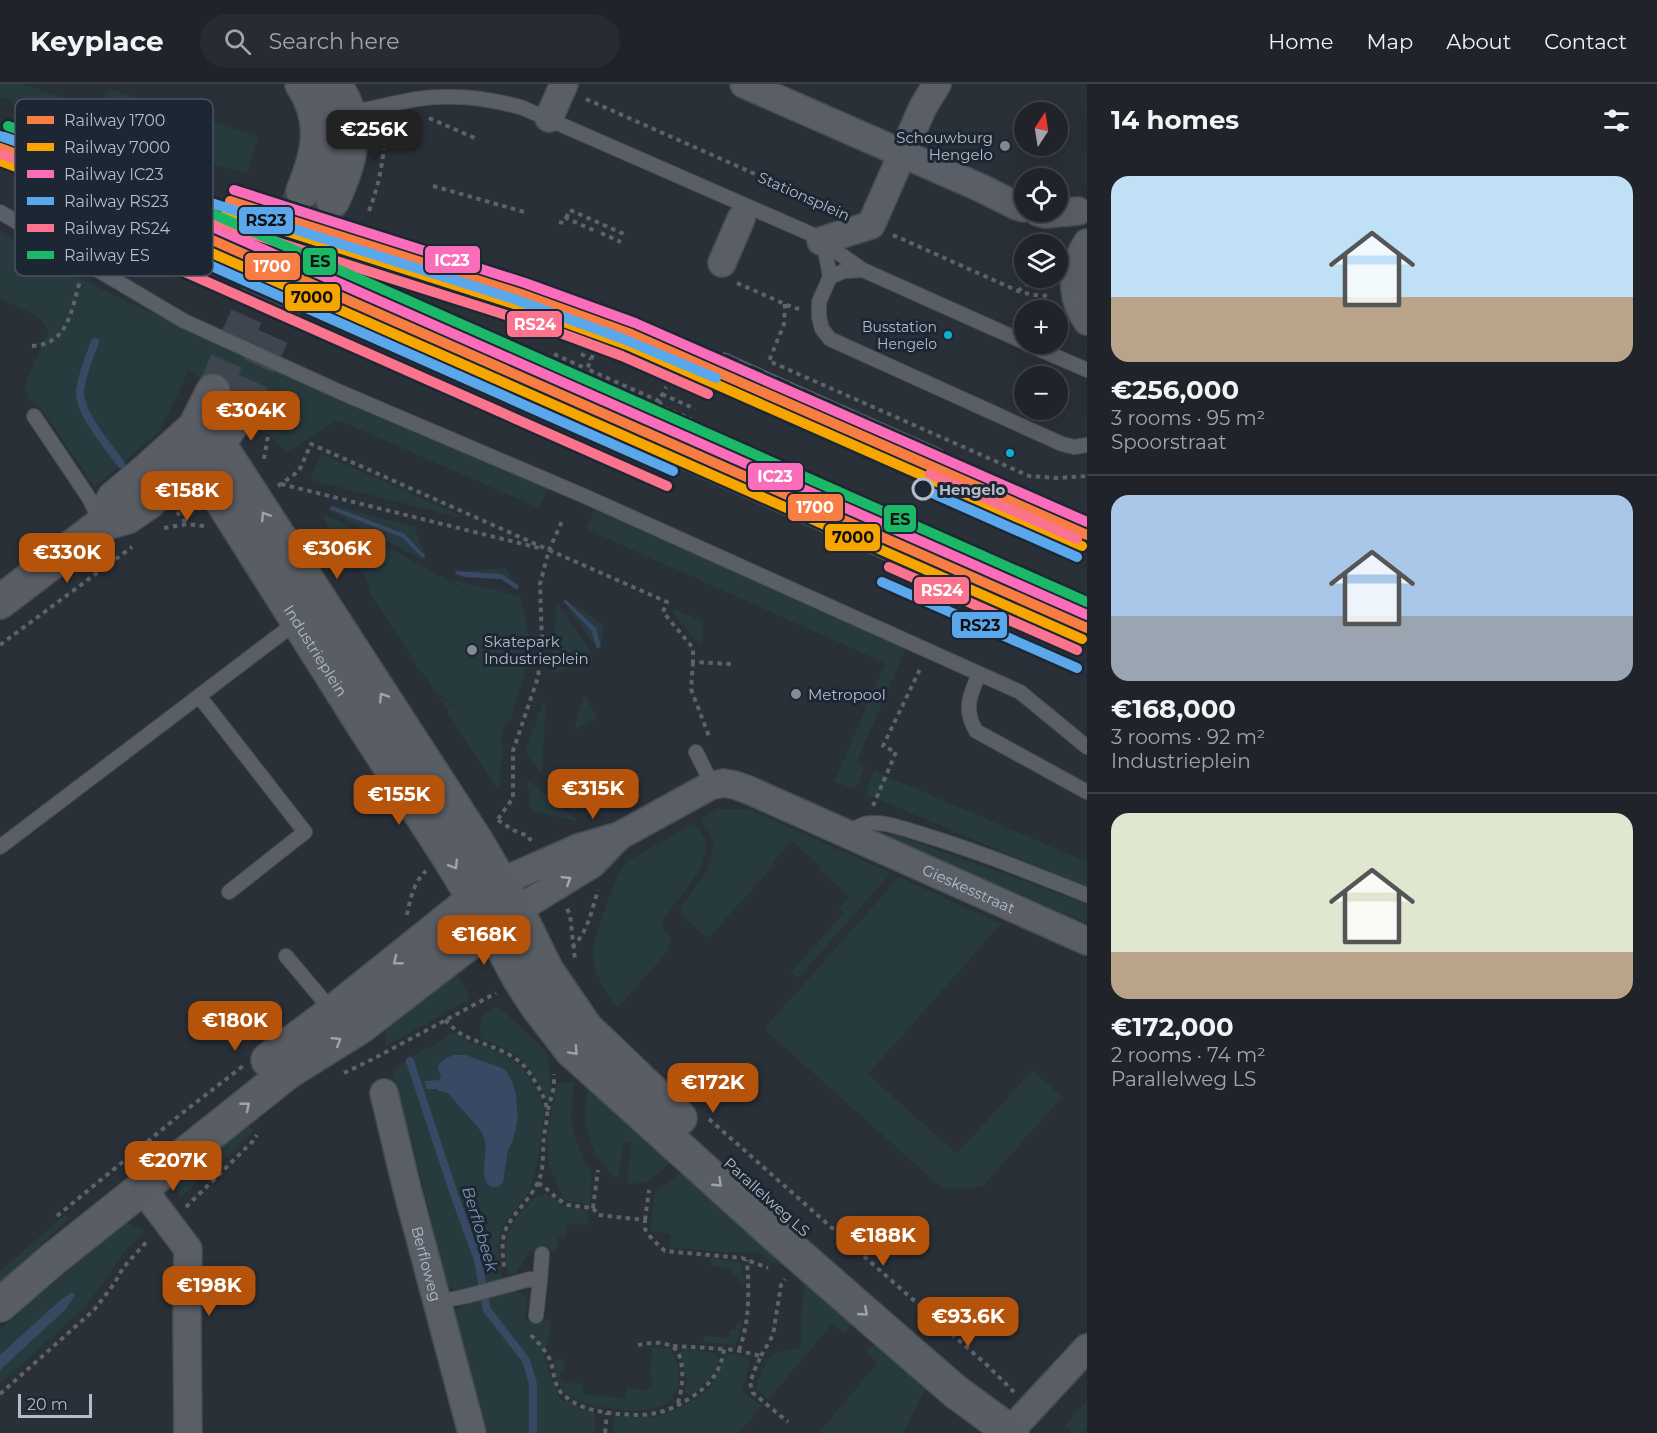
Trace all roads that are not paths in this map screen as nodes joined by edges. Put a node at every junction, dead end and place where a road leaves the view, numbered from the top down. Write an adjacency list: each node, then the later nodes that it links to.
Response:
1 (302, 84): 5 (main road)
2 (744, 84): 7 (street)
3 (937, 84): 7 (street)
4 (563, 86): 6 (street)
5 (333, 110): 6 (lane, Stationsplein); 8 (main road)
6 (549, 118): 15 (lane, Stationsplein)
7 (902, 154): 9 (street); 15 (street)
8 (318, 195)
9 (1014, 204)
10 (1078, 211): 11 (street)
11 (1068, 212)
12 (0, 213): 14 (lane)
13 (741, 219): 18 (street)
14 (15, 222)
15 (823, 242): 17 (lane, Stationsplein); 20 (lane)
16 (1087, 243): 21 (street)
17 (863, 270): 20 (lane); 22 (lane, Stationsplein)
18 (730, 273)
19 (108, 276): 36 (lane)
20 (830, 277): 30 (lane)
21 (1087, 321)
22 (1014, 338)
23 (1051, 354): 24 (lane, Stationsplein)
24 (1087, 370)
25 (213, 391): 29 (main road)
26 (239, 411): 29 (main road)
27 (34, 416): 33 (lane)
28 (1087, 438): 30 (lane)
29 (203, 443): 31 (main road, Industrieplein); 32 (main road); 33 (main road)
30 (1081, 446)
31 (256, 500): 32 (main road); 35 (main road, Industrieplein); 46 (main road, Industrieplein, one-way to 31)
32 (152, 516): 33 (main road)
33 (102, 524): 34 (main road)
34 (0, 602)
35 (298, 620): 37 (lane); 46 (main road, Industrieplein, one-way to 46)
36 (979, 674): 38 (lane); 41 (lane)
37 (199, 696): 43 (lane); 44 (lane)
38 (1087, 747)
39 (696, 752): 40 (lane)
40 (713, 786): 42 (street, Gieskesstraat); 46 (street, Gieskesstraat)
41 (1087, 792)
42 (850, 836): 45 (lane); 47 (street, Gieskesstraat)
43 (0, 846)
44 (230, 892)
45 (1087, 895)
46 (496, 904): 49 (main road, Industrieplein); 50 (main road, one-way to 50); 52 (main road, one-way to 46)
47 (1087, 941)
48 (286, 956): 50 (lane)
49 (546, 979): 60 (main road, Parallelweg LS)
50 (333, 1012): 54 (main road)
51 (384, 1093): 56 (street, Berfloweg)
52 (142, 1188): 54 (main road); 61 (street)
53 (542, 1254): 55 (lane)
54 (52, 1260): 57 (main road)
55 (540, 1281): 56 (lane); 58 (lane)
56 (437, 1302): 62 (street, Berfloweg)
57 (0, 1305)
58 (536, 1316)
59 (1087, 1348): 60 (street)
60 (1017, 1424)
61 (188, 1433)
62 (472, 1433)

